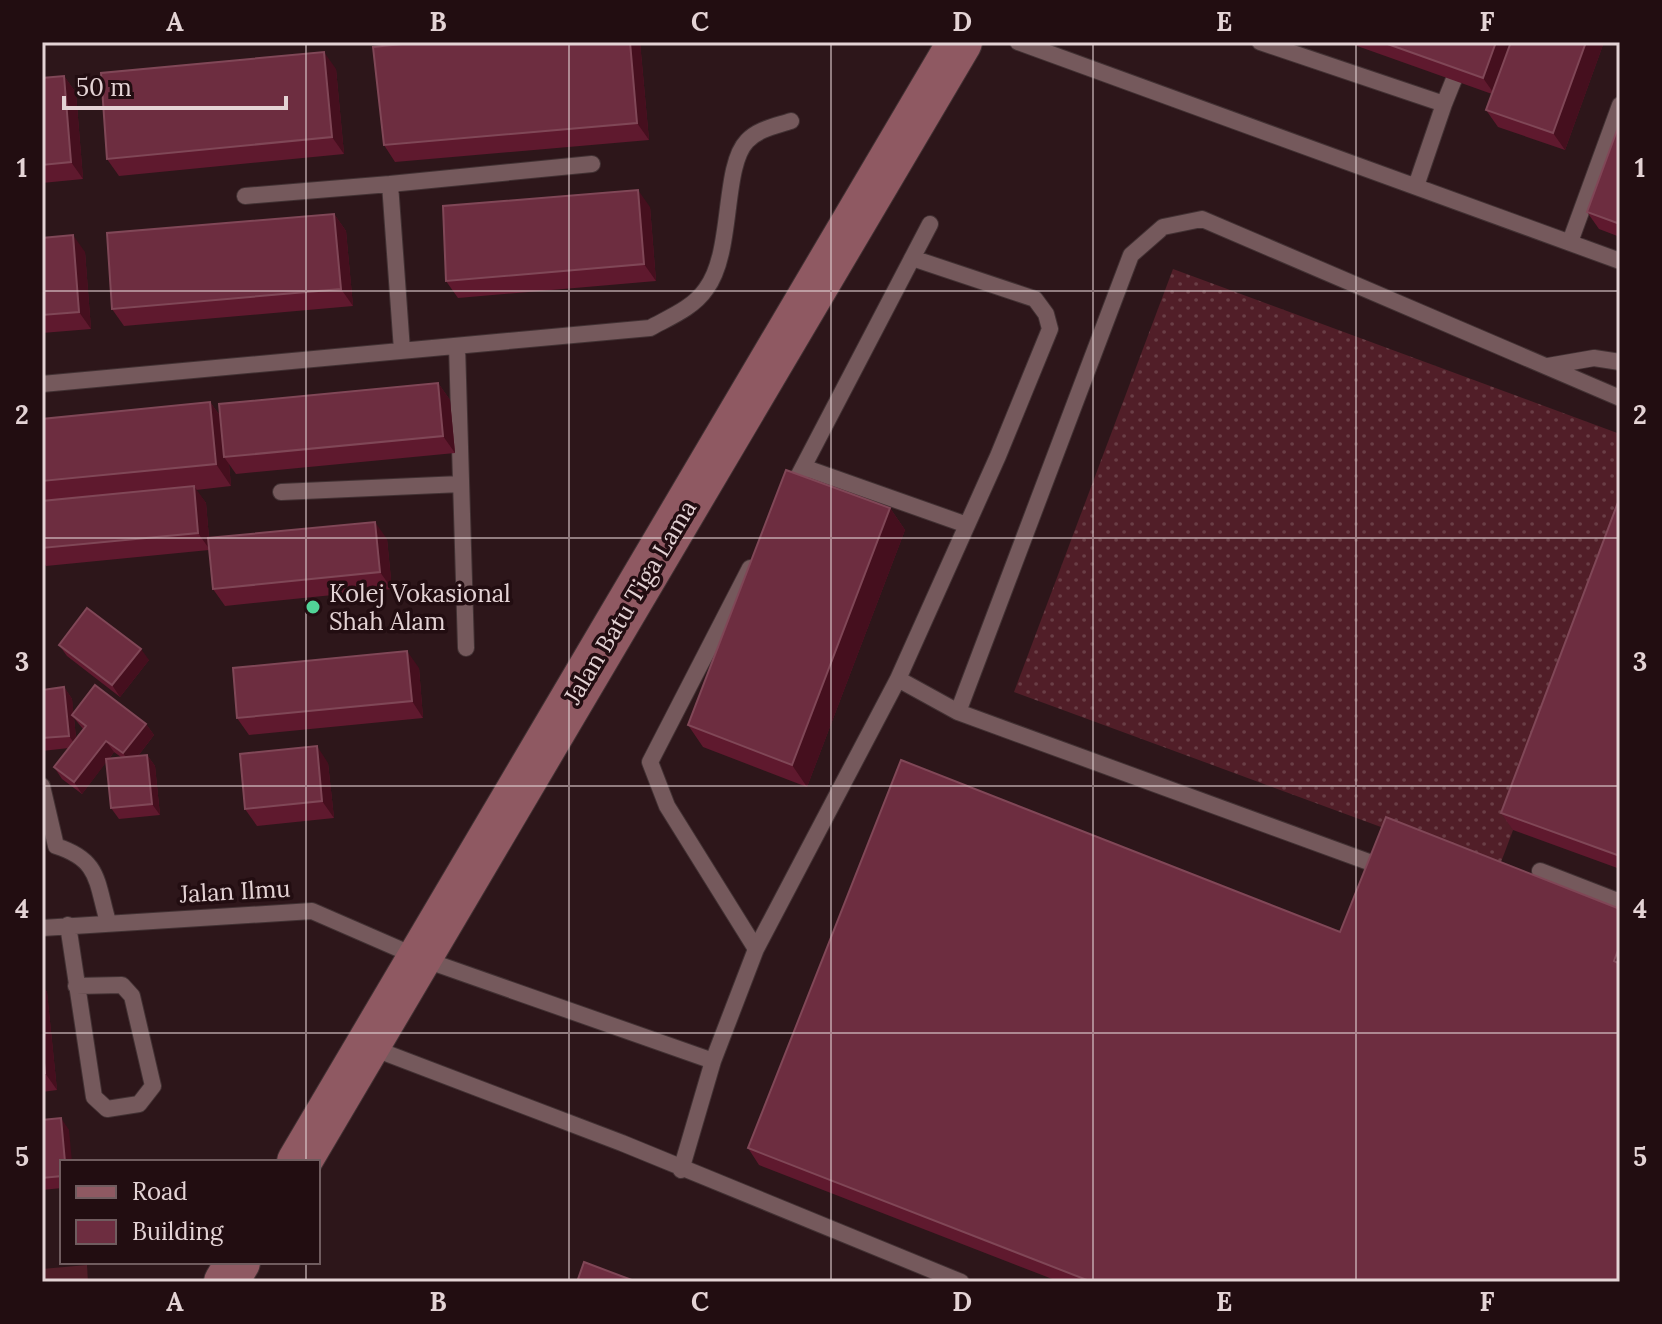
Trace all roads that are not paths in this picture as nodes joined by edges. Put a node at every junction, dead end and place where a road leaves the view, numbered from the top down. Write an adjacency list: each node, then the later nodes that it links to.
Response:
1 (960, 42): 40 (main road, Jalan Batu Tiga Lama)
2 (1018, 42): 10 (lane)
3 (1260, 42): 5 (lane)
4 (1469, 42): 5 (lane)
5 (1444, 104): 10 (lane)
6 (1620, 105): 13 (lane)
7 (791, 121): 16 (lane)
8 (592, 164): 9 (lane)
9 (390, 184): 11 (lane); 17 (lane)
10 (1416, 186): 13 (lane)
11 (245, 196)
12 (930, 224): 14 (lane)
13 (1570, 242): 15 (lane)
14 (912, 258): 22 (lane); 26 (lane)
15 (1620, 261)
16 (457, 346): 17 (lane); 23 (lane)
17 (402, 350): 20 (lane)
18 (1620, 362): 19 (lane)
19 (1546, 366): 21 (lane); 30 (lane)
20 (42, 384)
21 (1620, 398)
22 (803, 467): 25 (lane); 26 (lane)
23 (461, 484): 24 (lane); 28 (lane)
24 (281, 492)
25 (781, 509)
26 (967, 525): 29 (lane)
27 (759, 551): 39 (lane)
28 (466, 648)
29 (898, 679): 30 (lane); 39 (lane)
30 (958, 712): 34 (lane)
31 (42, 786): 32 (lane)
32 (49, 846): 36 (lane)
33 (1540, 871): 35 (lane)
34 (1399, 873)
35 (1620, 902)
36 (108, 922): 37 (lane, Jalan Ilmu); 40 (lane, Jalan Ilmu)
37 (68, 925): 38 (lane, Jalan Ilmu); 41 (lane)
38 (42, 928)
39 (756, 949): 43 (lane)
40 (420, 958): 42 (main road, Jalan Batu Tiga Lama); 43 (lane, Jalan Ilmu)
41 (76, 986): 41 (lane)
42 (370, 1047): 44 (main road, Jalan Batu Tiga Lama); 45 (lane)
43 (713, 1061): 45 (lane)
44 (300, 1160)
45 (681, 1170): 48 (lane)
46 (237, 1264): 47 (main road)
47 (226, 1282)
48 (961, 1282)

